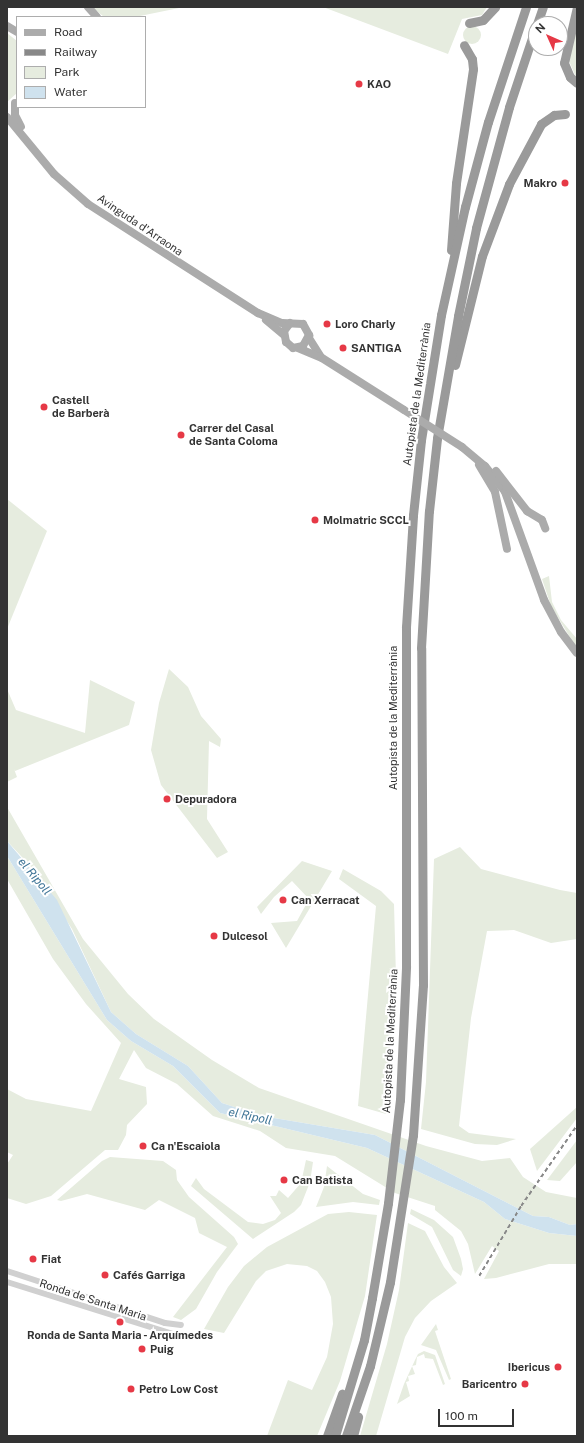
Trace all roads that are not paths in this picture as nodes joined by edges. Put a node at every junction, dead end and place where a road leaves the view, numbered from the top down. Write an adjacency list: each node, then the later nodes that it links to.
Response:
1 (88, 7): 5 (main road)
2 (495, 7): 6 (highway)
3 (526, 7): 17 (highway, Autopista de la Mediterrània)
4 (577, 7): 11 (highway)
5 (96, 16)
6 (470, 23)
7 (7, 26): 8 (main road)
8 (16, 31)
9 (464, 45): 17 (highway)
10 (528, 49): 24 (highway)
11 (577, 83)
12 (16, 102): 13 (main road); 16 (main road)
13 (7, 108)
14 (566, 114): 24 (highway)
15 (7, 117): 16 (main road)
16 (25, 137): 18 (main road, Avinguda d'Arraona)
17 (452, 261): 31 (highway, Autopista de la Mediterrània)
18 (258, 313): 19 (main road); 20 (main road)
19 (290, 323): 20 (main road); 21 (main road)
20 (284, 335): 22 (main road)
21 (309, 338): 22 (main road); 23 (main road)
22 (298, 348): 23 (main road)
23 (322, 358): 25 (main road, bridge)
24 (442, 402): 37 (highway)
25 (462, 447): 26 (main road); 28 (main road)
26 (477, 458): 27 (main road); 29 (main road)
27 (545, 528)
28 (507, 549)
29 (577, 653)
30 (7, 1272): 32 (street); 34 (street, Ronda de Santa Maria)
31 (375, 1276): 36 (highway); 40 (highway, Autopista de la Mediterrània)
32 (7, 1277)
33 (7, 1282): 35 (street, Ronda de Santa Maria)
34 (181, 1325)
35 (179, 1336)
36 (348, 1375): 38 (highway); 39 (highway)
37 (362, 1390): 41 (highway); 42 (highway)
38 (323, 1436)
39 (327, 1436)
40 (335, 1436)
41 (346, 1436)
42 (354, 1436)

